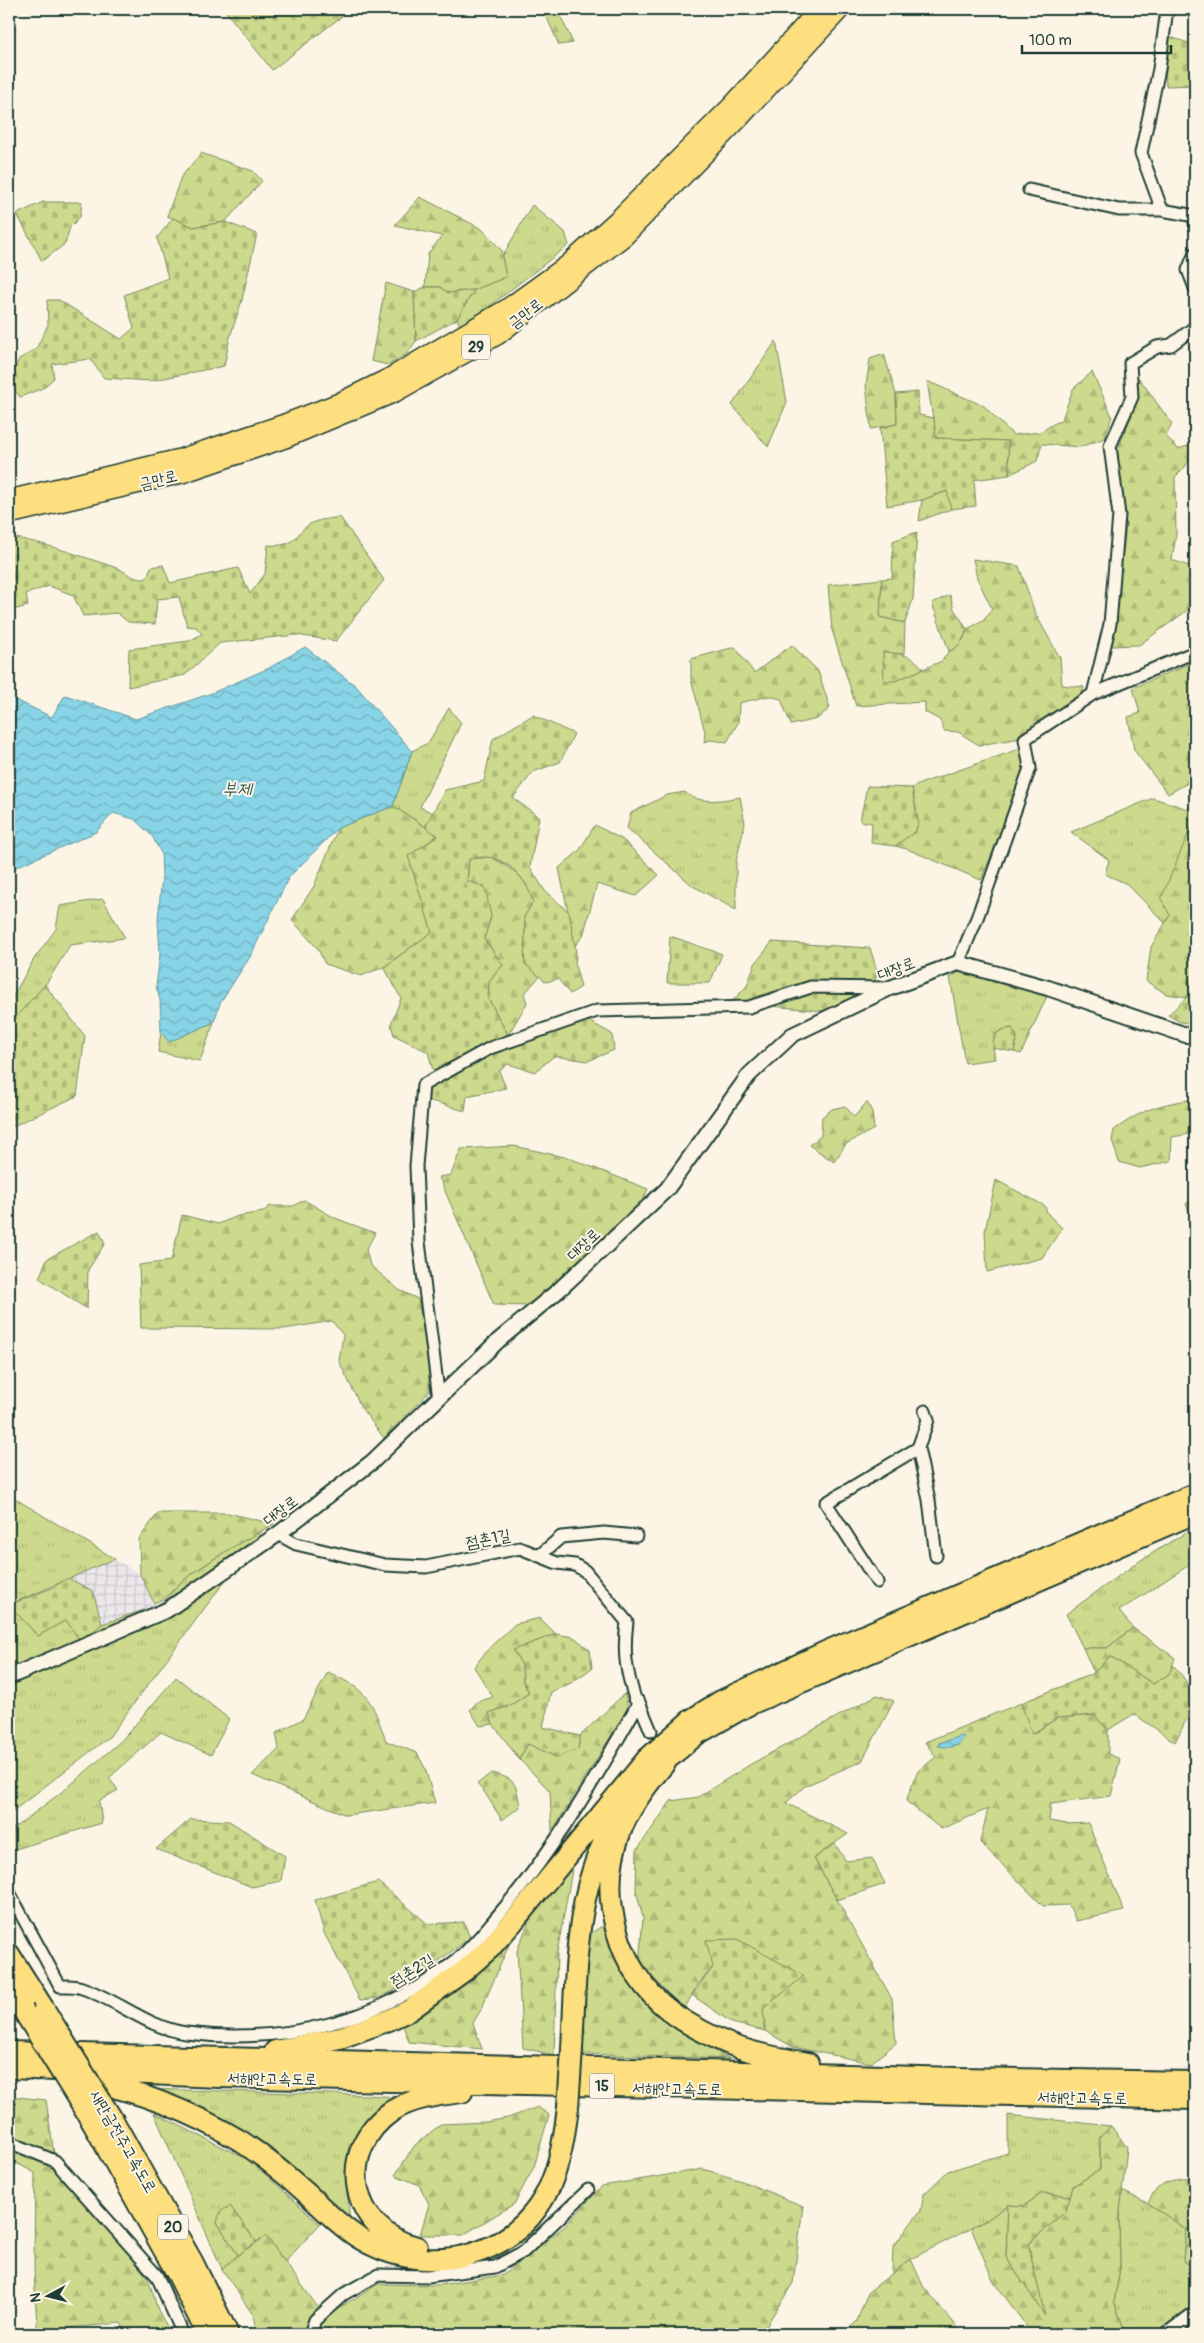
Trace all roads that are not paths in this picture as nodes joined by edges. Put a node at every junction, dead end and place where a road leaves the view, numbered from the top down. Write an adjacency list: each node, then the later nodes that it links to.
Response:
1 (820, 9): 10 (highway, 금만로 / 29)
2 (840, 9): 11 (highway, 금만로 / 29)
3 (1168, 9): 5 (street)
4 (1029, 190): 5 (street)
5 (1162, 210): 6 (street)
6 (1195, 223)
7 (1195, 253): 8 (street)
8 (1195, 288)
9 (1195, 327): 13 (street)
10 (9, 500)
11 (9, 514)
12 (1195, 652): 13 (street)
13 (1093, 694): 14 (street)
14 (958, 963): 15 (street, 대장로); 16 (street)
15 (890, 988): 17 (street, 대장로); 17 (street)
16 (1195, 1035)
17 (439, 1399): 22 (street, 대장로)
18 (925, 1412): 19 (street)
19 (918, 1448): 25 (street); 26 (street)
20 (1195, 1494): 31 (highway)
21 (1195, 1513): 30 (highway)
22 (278, 1534): 24 (street, 점촌1길); 27 (street, 대장로)
23 (636, 1536): 24 (street)
24 (539, 1556): 28 (street, 점촌1길)
25 (936, 1556)
26 (878, 1582)
27 (9, 1677)
28 (639, 1702): 29 (street, 점촌1길); 32 (street, 점촌2길)
29 (651, 1732)
30 (675, 1752): 35 (highway); 39 (highway)
31 (629, 1780): 35 (highway); 37 (highway)
32 (9, 1892)
33 (9, 1954): 44 (highway, 새만금전주고속도로 / 20, bridge)
34 (9, 1988): 44 (highway, 새만금전주고속도로 / 20, bridge)
35 (567, 2050): 43 (highway)
36 (9, 2052): 37 (highway, 서해안고속도로 / 15)
37 (200, 2058): 39 (highway, 서해안고속도로 / 15)
38 (18, 2068): 41 (highway, 서해안고속도로 / 15); 43 (highway)
39 (878, 2075): 40 (highway, 서해안고속도로 / 15)
40 (1195, 2082)
41 (555, 2085): 42 (highway, 서해안고속도로 / 15); 43 (highway)
42 (1195, 2099)
43 (563, 2106)
44 (104, 2123): 49 (highway, 새만금전주고속도로 / 20); 50 (highway, 새만금전주고속도로 / 20)
45 (9, 2142): 48 (street)
46 (588, 2190): 51 (street)
47 (1195, 2314): 52 (street)
48 (183, 2334)
49 (207, 2334)
50 (228, 2334)
51 (310, 2334)
52 (1168, 2334)

